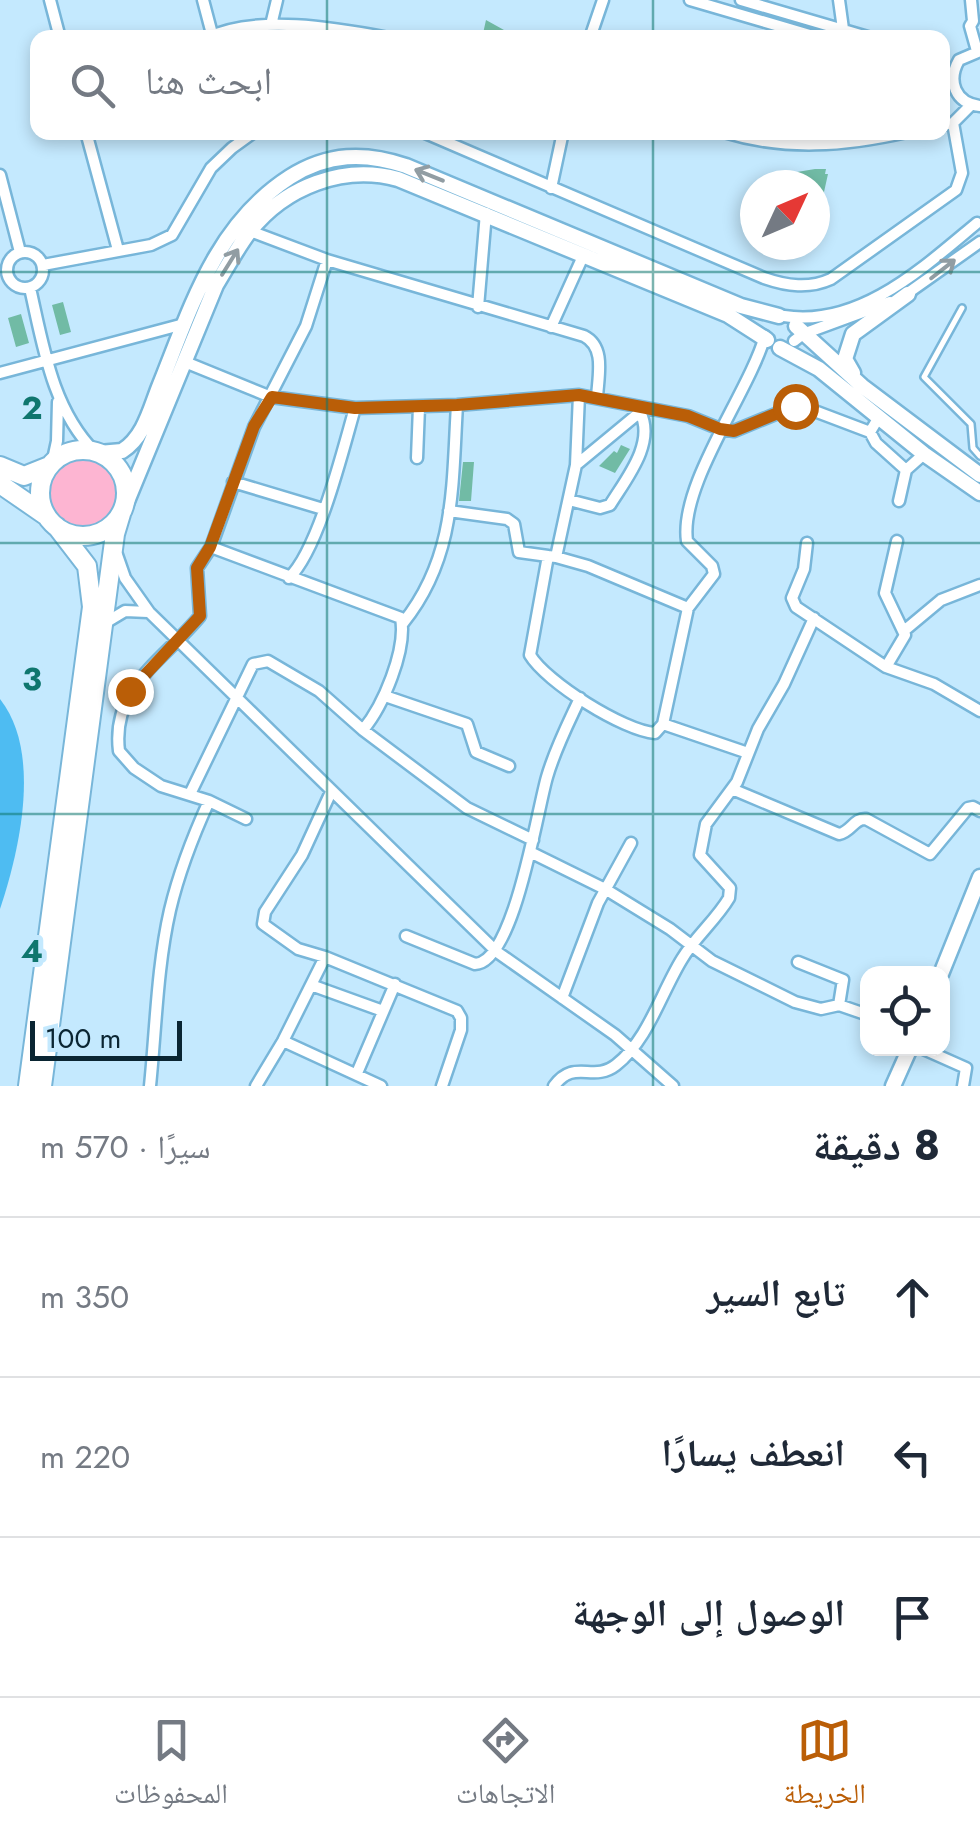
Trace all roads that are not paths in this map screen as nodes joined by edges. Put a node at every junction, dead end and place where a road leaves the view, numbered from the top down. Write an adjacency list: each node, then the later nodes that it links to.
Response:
1 (50, 0): 11 (street)
2 (203, 0): 12 (street)
3 (277, 0): 9 (street)
4 (603, 0): 15 (street)
5 (690, 0): 16 (street)
6 (741, 0): 10 (street)
7 (839, 0): 10 (street)
8 (971, 0): 18 (street)
9 (270, 25): 13 (street); 14 (street)
10 (843, 29): 17 (street)
11 (58, 30)
12 (208, 30)
13 (242, 30)
14 (348, 30)
15 (593, 30)
16 (793, 30)
17 (846, 30)
18 (978, 51): 20 (street)
19 (950, 62): 20 (street)
20 (956, 64): 21 (street)
21 (950, 72)
22 (950, 81): 23 (street)
23 (975, 106): 24 (street)
24 (950, 123)
25 (950, 131): 33 (street)
26 (89, 140): 38 (street)
27 (243, 140): 38 (street)
28 (441, 140): 33 (street)
29 (560, 140): 33 (street)
30 (755, 140): 31 (street)
31 (875, 140)
32 (0, 175): 39 (street)
33 (551, 188)
34 (486, 213): 36 (main road); 40 (main road); 46 (street)
35 (979, 224): 50 (street)
36 (250, 231): 41 (street); 52 (main road, one-way to 36)
37 (980, 242): 45 (street, one-way to 37)
38 (118, 250): 42 (street)
39 (20, 252): 42 (street); 43 (street)
40 (584, 254): 49 (street); 50 (main road)
41 (327, 260): 46 (street); 57 (street)
42 (43, 265): 44 (street)
43 (4, 277): 44 (street)
44 (30, 288): 51 (street)
45 (908, 294): 50 (street); 54 (main road)
46 (478, 307): 49 (street)
47 (962, 308): 68 (lane)
48 (184, 324): 50 (main road, one-way to 48); 51 (street); 66 (main road)
49 (552, 326): 58 (street)
50 (781, 334): 54 (main road); 63 (main road); 64 (street)
51 (47, 360): 53 (street); 55 (street)
52 (185, 362): 57 (street); 82 (main road)
53 (0, 373)
54 (862, 386): 74 (main road)
55 (57, 391): 66 (street); 70 (street)
56 (579, 395): 58 (street); 59 (street); 71 (street)
57 (272, 397): 61 (street); 75 (street)
58 (597, 398): 62 (street)
59 (457, 405): 60 (street); 81 (street)
60 (420, 406): 61 (street); 69 (street)
61 (355, 408): 80 (street)
62 (644, 409): 64 (street); 71 (street); 78 (street)
63 (878, 417): 65 (street); 67 (main road)
64 (720, 429): 65 (street); 91 (street)
65 (870, 432): 73 (street)
66 (97, 452): 70 (highway); 82 (highway)
67 (924, 454): 73 (street); 77 (main road)
68 (980, 456)
69 (417, 458)
70 (51, 465): 72 (highway); 83 (highway)
71 (576, 465): 78 (street)
72 (0, 466)
73 (906, 470): 79 (street)
74 (980, 475)
75 (233, 482): 80 (street); 87 (street)
76 (0, 484): 83 (highway)
77 (980, 494)
78 (569, 500): 88 (street)
79 (899, 500)
80 (323, 509): 89 (street)
81 (450, 512): 88 (street); 95 (street)
82 (122, 513): 83 (highway); 86 (highway)
83 (54, 525): 135 (highway)
84 (897, 541): 96 (street)
85 (808, 543): 93 (street)
86 (114, 546): 92 (street); 94 (highway)
87 (210, 547): 89 (street); 97 (street)
88 (552, 557): 91 (street); 101 (street)
89 (289, 578): 95 (street)
90 (980, 586): 96 (street)
91 (688, 608): 103 (street)
92 (149, 612): 94 (street); 97 (street)
93 (814, 618): 98 (street); 105 (street)
94 (104, 623): 136 (highway)
95 (403, 623): 100 (street)
96 (905, 630): 98 (street)
97 (180, 641): 99 (street); 109 (street)
98 (886, 667): 102 (street)
99 (236, 696): 104 (street); 108 (street); 109 (street)
100 (385, 696): 104 (street); 106 (street)
101 (580, 698): 103 (street); 114 (street)
102 (980, 711)
103 (663, 724): 105 (street)
104 (363, 730): 114 (street)
105 (748, 754): 107 (street)
106 (510, 766)
107 (732, 789): 111 (street); 118 (street)
108 (331, 792): 119 (street); 120 (street)
109 (190, 794): 110 (street)
110 (209, 801): 112 (street); 137 (street)
111 (980, 811)
112 (246, 819)
113 (631, 843): 116 (street)
114 (532, 846): 116 (street); 119 (street)
115 (980, 876): 122 (main road)
116 (606, 889): 118 (street); 125 (street)
117 (406, 936): 119 (street)
118 (691, 945): 126 (street); 130 (street)
119 (497, 952): 125 (street)
120 (325, 957): 123 (street); 124 (street)
121 (798, 962): 126 (street)
122 (944, 966)
123 (395, 984): 127 (street); 134 (street)
124 (310, 985): 127 (street); 129 (street)
125 (562, 998): 130 (street)
126 (839, 1005): 128 (street)
127 (383, 1011): 133 (street)
128 (860, 1012)
129 (283, 1040): 133 (street); 138 (street)
130 (631, 1049): 140 (street); 141 (street)
131 (906, 1056): 142 (main road)
132 (939, 1056): 143 (street)
133 (357, 1074): 139 (street)
134 (445, 1085)
135 (28, 1086)
136 (42, 1086)
137 (150, 1086)
138 (256, 1086)
139 (381, 1086)
140 (554, 1086)
141 (672, 1086)
142 (893, 1086)
143 (963, 1086)

